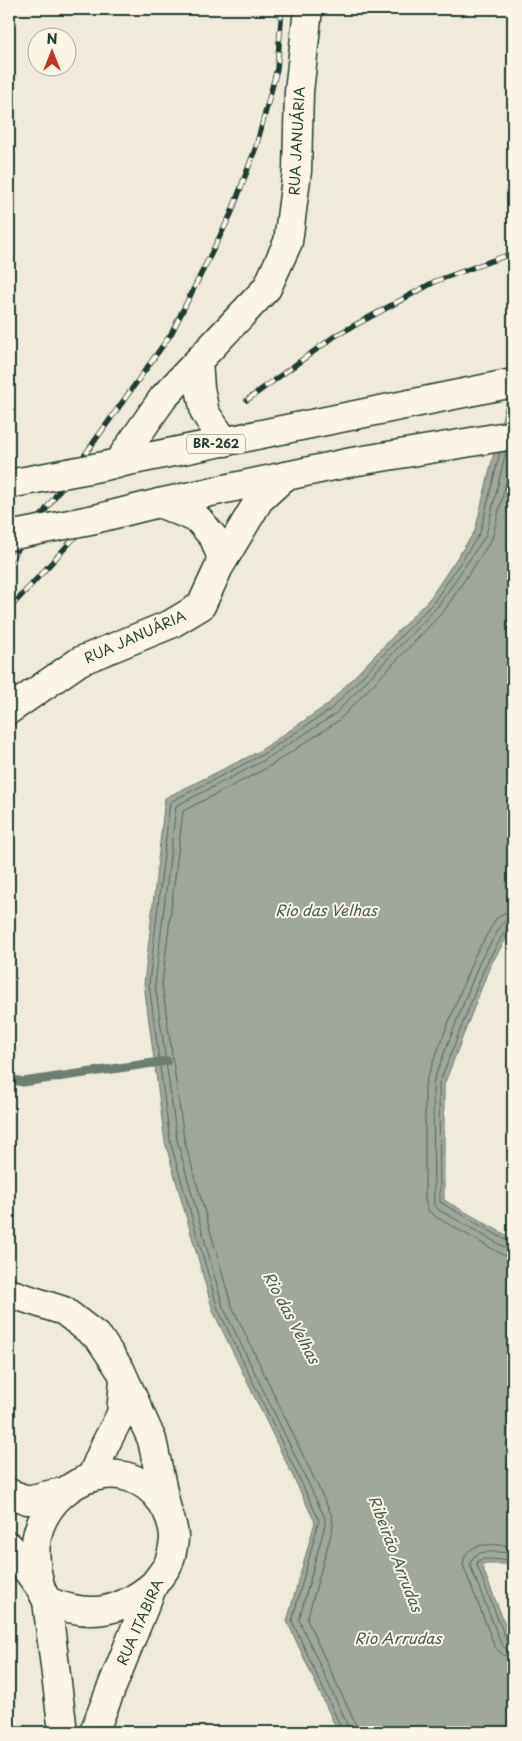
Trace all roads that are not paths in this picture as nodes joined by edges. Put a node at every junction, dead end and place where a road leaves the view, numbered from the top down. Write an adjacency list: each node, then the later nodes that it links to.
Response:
1 (308, 9): 2 (street, RUA JANUÁRIA)
2 (198, 362): 5 (street); 6 (street, RUA JANUÁRIA)
3 (513, 383): 5 (street, BR-262)
4 (513, 435): 7 (street)
5 (224, 442): 6 (street, BR-262)
6 (117, 464): 8 (street, BR-262, bridge)
7 (285, 476): 9 (street); 11 (street, RUA JANUÁRIA)
8 (9, 484)
9 (159, 503): 10 (street, bridge); 11 (street)
10 (9, 536)
11 (219, 567): 12 (street, RUA JANUÁRIA)
12 (9, 710)
13 (9, 1293): 14 (street)
14 (123, 1374): 15 (street); 18 (street)
15 (92, 1476): 16 (street, RUA ITABIRA); 18 (street, RUA ITABIRA)
16 (66, 1491): 17 (street); 21 (street)
17 (9, 1493)
18 (167, 1510): 20 (street, RUA ITABIRA)
19 (9, 1546): 21 (street)
20 (153, 1585): 21 (street); 23 (street, RUA ITABIRA)
21 (44, 1595): 22 (street)
22 (63, 1732)
23 (94, 1732)

